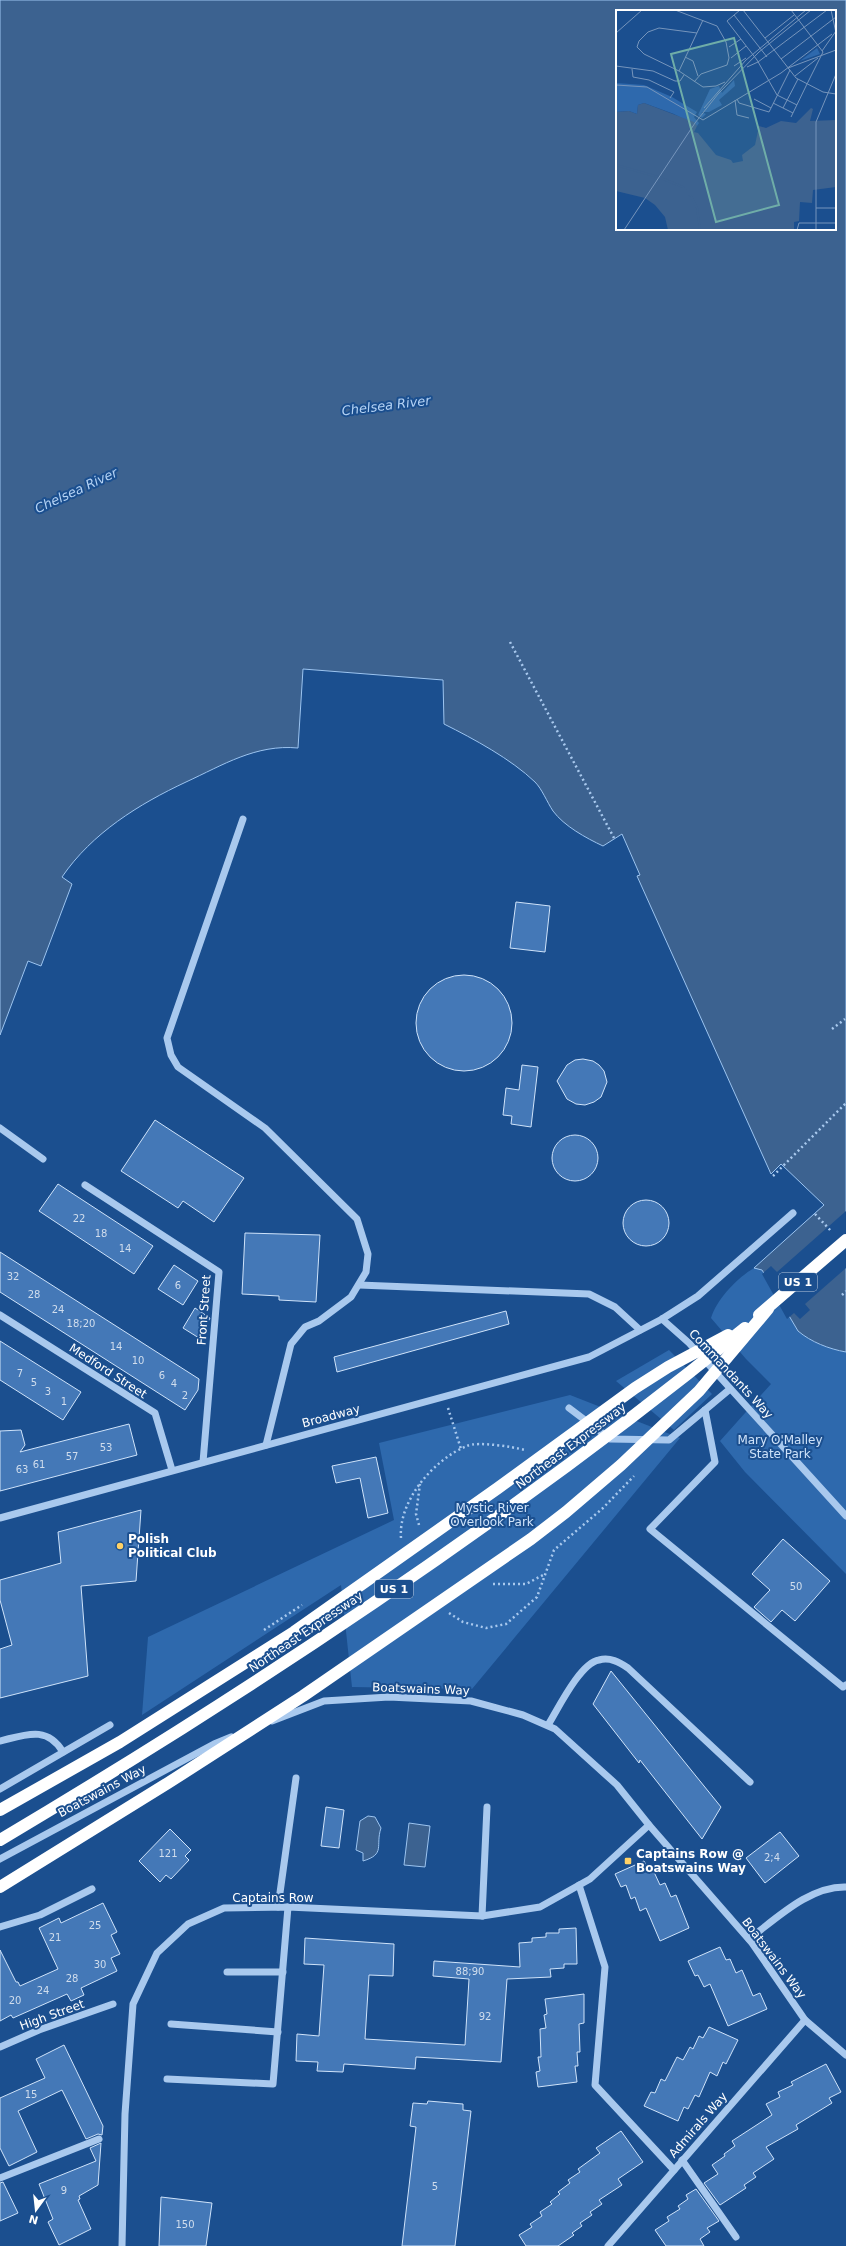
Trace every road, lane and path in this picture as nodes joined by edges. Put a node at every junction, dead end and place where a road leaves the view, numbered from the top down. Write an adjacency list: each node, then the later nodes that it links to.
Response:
1 (510, 642): 3 (path)
2 (243, 819): 15 (street)
3 (614, 838)
4 (845, 1019): 5 (path)
5 (832, 1029)
6 (846, 1103): 9 (path)
7 (0, 1128): 8 (street)
8 (43, 1158)
9 (773, 1176)
10 (85, 1185): 29 (street, Front Street)
11 (794, 1212): 20 (street, Broadway)
12 (815, 1214): 13 (path)
13 (832, 1232)
14 (846, 1240): 18 (highway, US 1); 21 (highway, US 1, bridge)
15 (359, 1285): 22 (street); 27 (street)
16 (846, 1291): 17 (path)
17 (842, 1295)
18 (768, 1309): 44 (highway, Northeast Expressway / US 1, bridge); 47 (highway, bridge)
19 (0, 1315): 30 (street, Medford Street)
20 (662, 1319): 22 (street, Broadway); 23 (street, Commandants Way)
21 (750, 1323): 42 (highway, bridge); 44 (highway, Northeast Expressway / US 1, bridge)
22 (640, 1330): 24 (street, Broadway)
23 (730, 1389): 26 (street); 31 (street, Commandants Way)
24 (445, 1396): 27 (street, Broadway); 28 (path)
25 (569, 1408): 26 (street)
26 (705, 1410): 33 (street)
27 (266, 1445): 29 (street, Broadway)
28 (461, 1449)
29 (203, 1462): 30 (street, Broadway)
30 (172, 1470): 32 (street, Broadway)
31 (846, 1516)
32 (0, 1518)
33 (846, 1685)
34 (110, 1725): 37 (street)
35 (548, 1726): 39 (street); 43 (street, Boatswains Way); 45 (street, Boatswains Way)
36 (0, 1741): 37 (street)
37 (63, 1752): 40 (street)
38 (296, 1778): 50 (street)
39 (750, 1782)
40 (0, 1789)
41 (487, 1807): 52 (street)
42 (0, 1810)
43 (649, 1825): 46 (street, Captains Row); 54 (street, Boatswains Way)
44 (0, 1841)
45 (0, 1859)
46 (579, 1885): 52 (street, Captains Row); 66 (street)
47 (0, 1887)
48 (846, 1887): 54 (street)
49 (92, 1889): 53 (street)
50 (278, 1907): 51 (street, Captains Row); 69 (street, Captains Row)
51 (288, 1907): 52 (street, Captains Row); 56 (street)
52 (482, 1916)
53 (0, 1927)
54 (749, 1939): 58 (street, Boatswains Way)
55 (227, 1972): 56 (street)
56 (283, 1972): 60 (street)
57 (113, 2004): 61 (street, High Street)
58 (805, 2020): 62 (street, Boatswains Way); 65 (street, Admirals Way)
59 (170, 2024): 60 (street)
60 (278, 2032): 63 (street)
61 (0, 2047)
62 (846, 2055)
63 (167, 2078)
64 (98, 2139): 67 (street)
65 (682, 2160): 66 (street, Admirals Way); 68 (street)
66 (674, 2170): 70 (street, Admirals Way)
67 (0, 2178)
68 (736, 2237)
69 (122, 2246)
70 (608, 2246)

